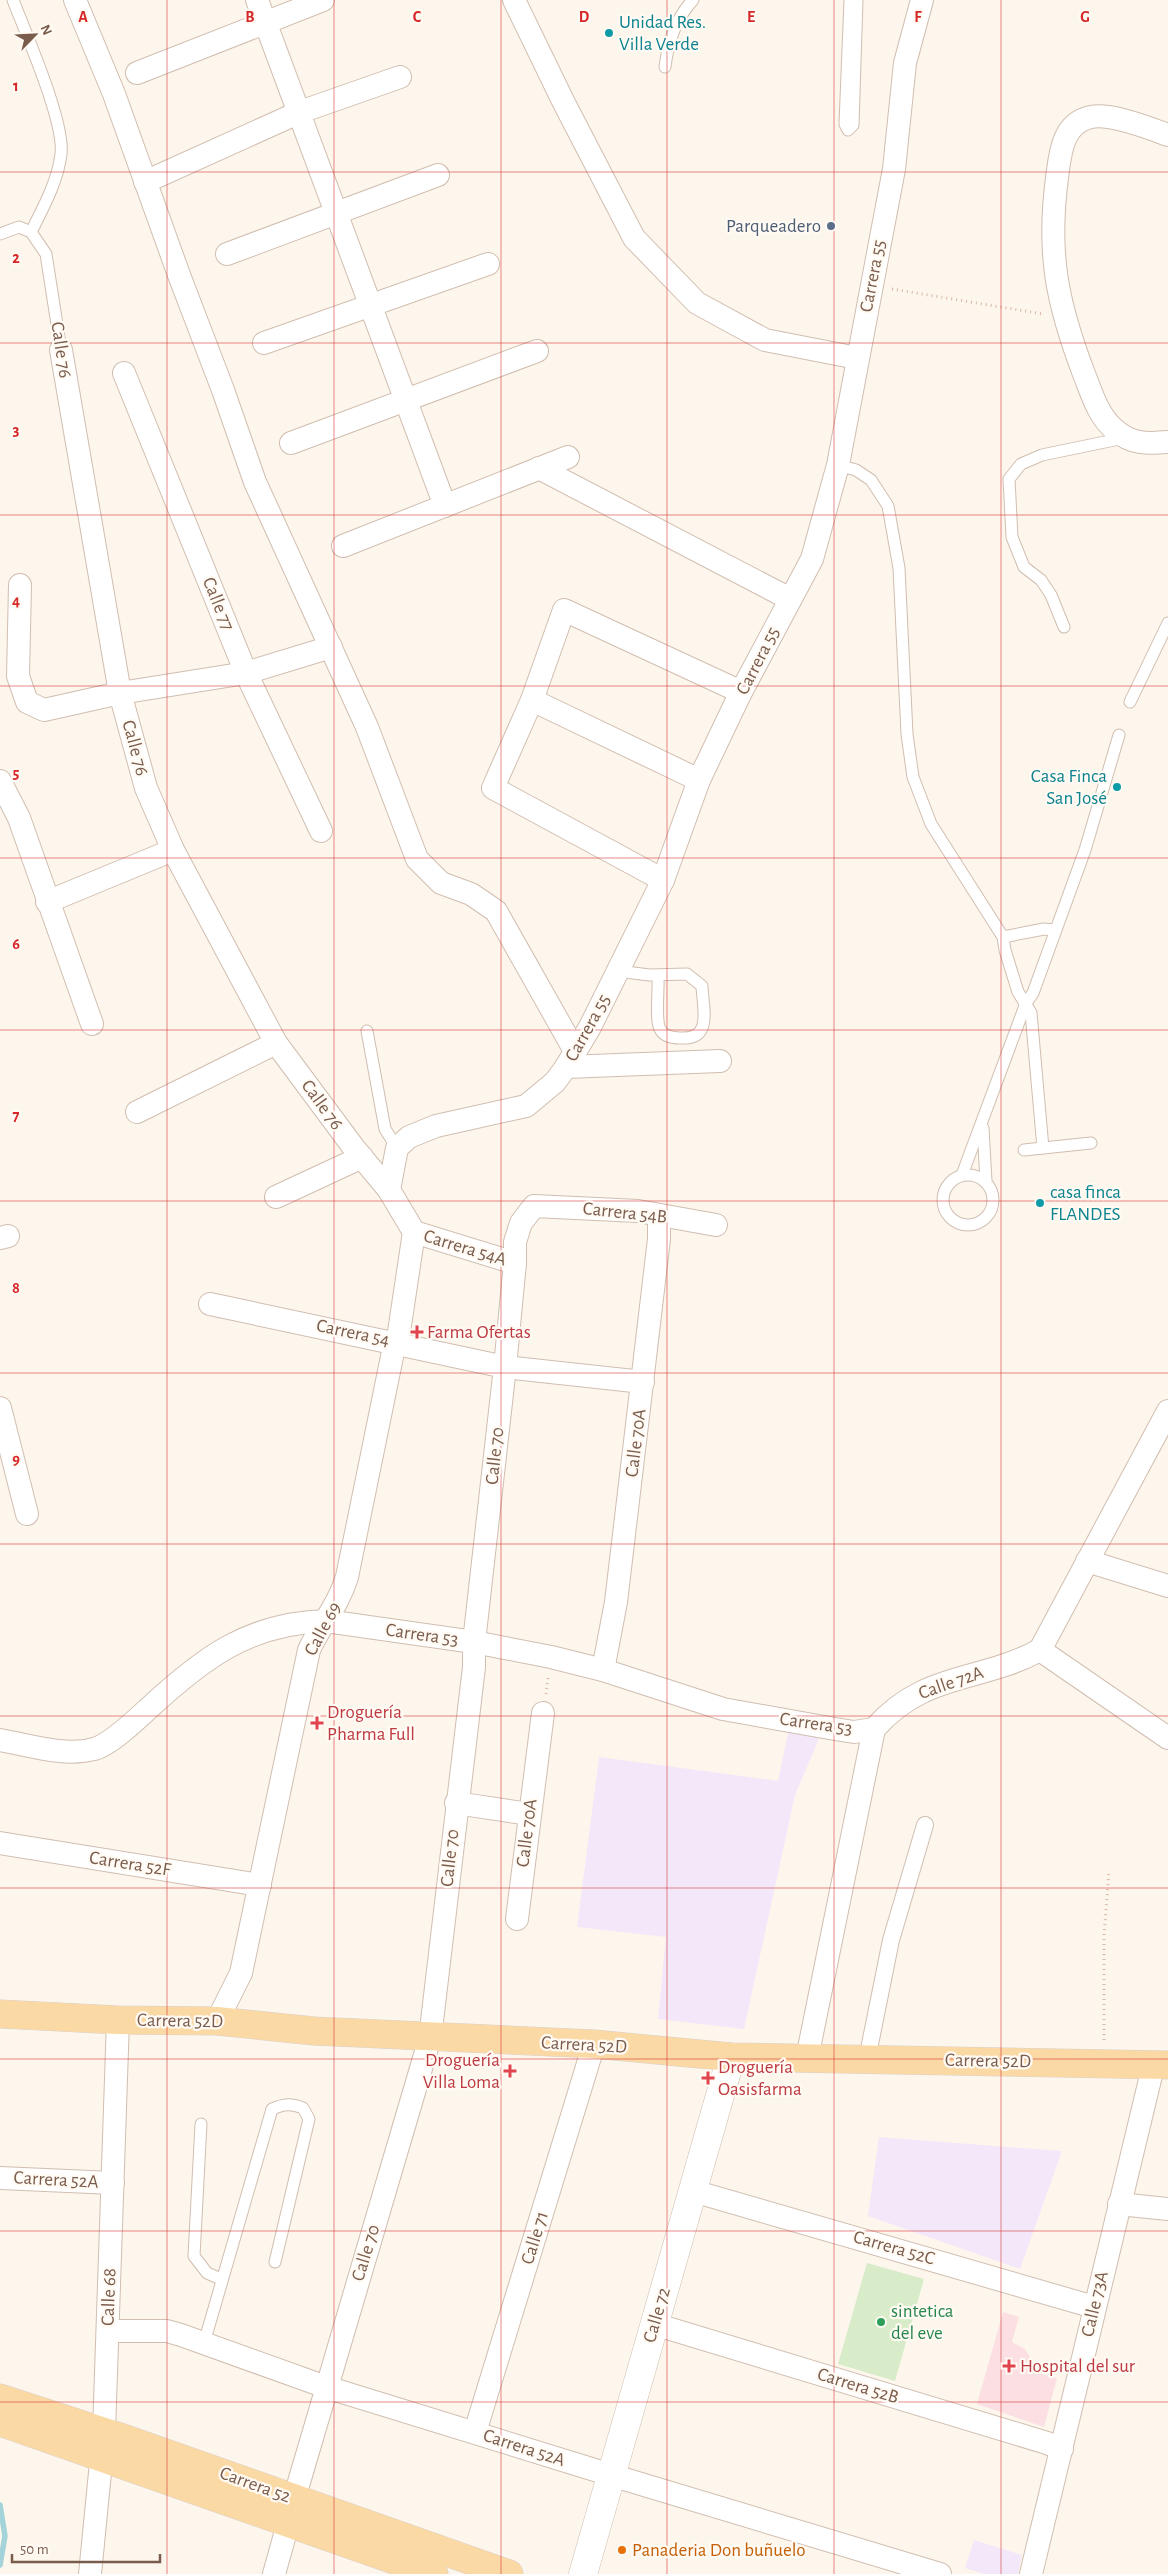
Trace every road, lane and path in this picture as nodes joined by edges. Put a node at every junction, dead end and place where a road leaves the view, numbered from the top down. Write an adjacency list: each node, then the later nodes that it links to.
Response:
1 (13, 0): 19 (lane)
2 (75, 0): 17 (street)
3 (257, 0): 10 (street)
4 (323, 0): 10 (street)
5 (514, 0): 29 (street)
6 (693, 0): 11 (lane)
7 (850, 0): 8 (lane)
8 (857, 0)
9 (922, 0): 23 (street, Carrera 55)
10 (264, 21): 12 (street); 14 (street)
11 (664, 67)
12 (137, 73)
13 (400, 77): 14 (street)
14 (300, 112): 17 (street); 18 (street)
15 (1168, 135): 25 (street)
16 (438, 175): 18 (street)
17 (145, 182): 44 (street)
18 (336, 214): 21 (street); 24 (street)
19 (31, 232): 20 (lane); 27 (lane, Calle 76)
20 (0, 234)
21 (226, 254)
22 (488, 264): 24 (street)
23 (871, 286): 25 (path); 29 (street, Carrera 55)
24 (370, 305): 26 (street); 31 (street)
25 (1064, 318): 32 (street)
26 (264, 344)
27 (61, 350): 47 (street, Calle 76)
28 (537, 351): 31 (street)
29 (857, 358): 36 (street, Carrera 55)
30 (124, 373): 45 (street, Calle 77)
31 (406, 400): 34 (street); 38 (street)
32 (1125, 438): 33 (street); 43 (lane)
33 (1168, 442)
34 (291, 443)
35 (568, 457): 37 (street)
36 (838, 465): 41 (street, Carrera 55); 58 (lane)
37 (539, 468): 38 (street); 41 (street)
38 (445, 506): 39 (street)
39 (343, 546)
40 (20, 585): 47 (street)
41 (790, 599): 46 (street, Carrera 55)
42 (1168, 623): 49 (lane)
43 (1064, 627)
44 (331, 647): 45 (street); 65 (street)
45 (246, 672): 47 (street); 53 (street, Calle 77)
46 (741, 692): 48 (street); 51 (street, Carrera 55)
47 (120, 693): 54 (street, Calle 76)
48 (532, 700): 51 (street); 55 (street)
49 (1130, 702)
50 (1119, 734): 57 (lane)
51 (699, 780): 55 (street, Carrera 55)
52 (0, 781): 56 (street)
53 (321, 831)
54 (173, 850): 56 (street); 64 (street, Calle 76)
55 (663, 880): 59 (street, Carrera 55)
56 (47, 902): 62 (street)
57 (1055, 930): 58 (lane); 61 (lane)
58 (1003, 937): 61 (lane)
59 (618, 971): 60 (lane); 65 (street, Carrera 55)
60 (658, 975): 60 (lane)
61 (1026, 1002): 68 (lane); 71 (lane)
62 (92, 1024)
63 (367, 1031): 70 (lane)
64 (276, 1043): 67 (street); 73 (street, Calle 76)
65 (571, 1059): 66 (street); 70 (street, Carrera 55)
66 (720, 1061)
67 (138, 1112)
68 (983, 1124): 74 (lane); 75 (lane)
69 (1091, 1144): 71 (lane)
70 (397, 1148): 76 (street)
71 (1043, 1148): 72 (lane)
72 (1024, 1150)
73 (362, 1157): 76 (street, Calle 76); 77 (street)
74 (962, 1175): 75 (lane); 75 (lane)
75 (986, 1181)
76 (389, 1190): 81 (street, Calle 76)
77 (276, 1197)
78 (534, 1206): 79 (street, Carrera 54B); 82 (street, Calle 70)
79 (659, 1215): 80 (street, Carrera 54B); 86 (street, Calle 70A)
80 (716, 1226)
81 (414, 1232): 82 (street, Carrera 54A); 84 (street, Calle 69)
82 (515, 1263): 85 (street, Calle 70)
83 (210, 1304): 84 (street, Carrera 54)
84 (395, 1342): 85 (street, Carrera 54); 92 (street, Calle 69)
85 (505, 1366): 86 (street, Carrera 54); 93 (street, Calle 70)
86 (643, 1382): 96 (street, Calle 70A)
87 (0, 1408): 89 (street)
88 (1168, 1411): 90 (street)
89 (27, 1514)
90 (1087, 1562): 91 (street); 94 (street)
91 (1168, 1586)
92 (326, 1621): 93 (street, Carrera 53); 100 (street, Carrera 53); 106 (street, Calle 69)
93 (474, 1642): 95 (street, Carrera 53); 101 (street, Calle 70)
94 (1040, 1650): 98 (street, Calle 72A); 99 (street)
95 (551, 1657): 96 (street, Carrera 53); 97 (path)
96 (603, 1670): 98 (street, Carrera 53)
97 (543, 1713): 102 (street, Calle 70A)
98 (874, 1729): 114 (street)
99 (1168, 1738)
100 (0, 1740)
101 (456, 1803): 102 (street); 111 (street, Calle 70)
102 (529, 1814): 107 (street, Calle 70A)
103 (924, 1825): 115 (street)
104 (0, 1843): 106 (street, Carrera 52F)
105 (1109, 1871): 116 (path)
106 (260, 1886): 110 (street, Calle 69)
107 (517, 1919)
108 (0, 2014): 109 (main road, Carrera 52D)
109 (118, 2020): 110 (main road, Carrera 52D); 120 (street, Calle 68)
110 (217, 2021): 111 (main road, Carrera 52D)
111 (430, 2038): 112 (main road, Carrera 52D); 130 (street, Calle 70)
112 (594, 2044): 113 (main road, Carrera 52D); 134 (street, Calle 71)
113 (732, 2057): 114 (main road, Carrera 52D); 121 (street, Calle 72)
114 (807, 2058): 115 (main road, Carrera 52D)
115 (866, 2059): 116 (main road, Carrera 52D)
116 (1104, 2062): 117 (main road, Carrera 52D)
117 (1161, 2064): 122 (street, Calle 73A)
118 (201, 2124): 125 (lane)
119 (0, 2178): 120 (street, Carrera 52A)
120 (113, 2183): 128 (street, Calle 68)
121 (693, 2190): 126 (street, Carrera 52C); 127 (street, Calle 72)
122 (1119, 2204): 123 (street); 126 (street, Calle 73A)
123 (1168, 2209)
124 (275, 2262): 125 (lane)
125 (222, 2279): 129 (lane)
126 (1094, 2306): 136 (street, Calle 73A)
127 (654, 2324): 136 (street, Carrera 52B); 137 (street, Calle 72)
128 (108, 2331): 129 (street, Carrera 52A); 135 (street, Calle 68)
129 (204, 2343): 130 (street, Carrera 52A)
130 (326, 2386): 134 (street, Carrera 52A); 138 (street, Calle 70)
131 (0, 2398): 133 (main road, Carrera 52)
132 (0, 2422): 133 (main road, Carrera 52)
133 (65, 2431): 135 (main road, Carrera 52)
134 (475, 2432): 137 (street, Carrera 52A)
135 (103, 2445): 138 (main road, Carrera 52); 139 (street, Calle 68)
136 (1062, 2449): 145 (street, Calle 73A)
137 (611, 2476): 143 (street, Calle 72); 144 (street, Carrera 52A)
138 (291, 2512): 140 (street, Calle 70); 141 (main road, Carrera 52); 142 (main road, Carrera 52)
139 (90, 2574)
140 (274, 2574)
141 (433, 2574)
142 (510, 2574)
143 (583, 2574)
144 (940, 2574)
145 (1031, 2574)

